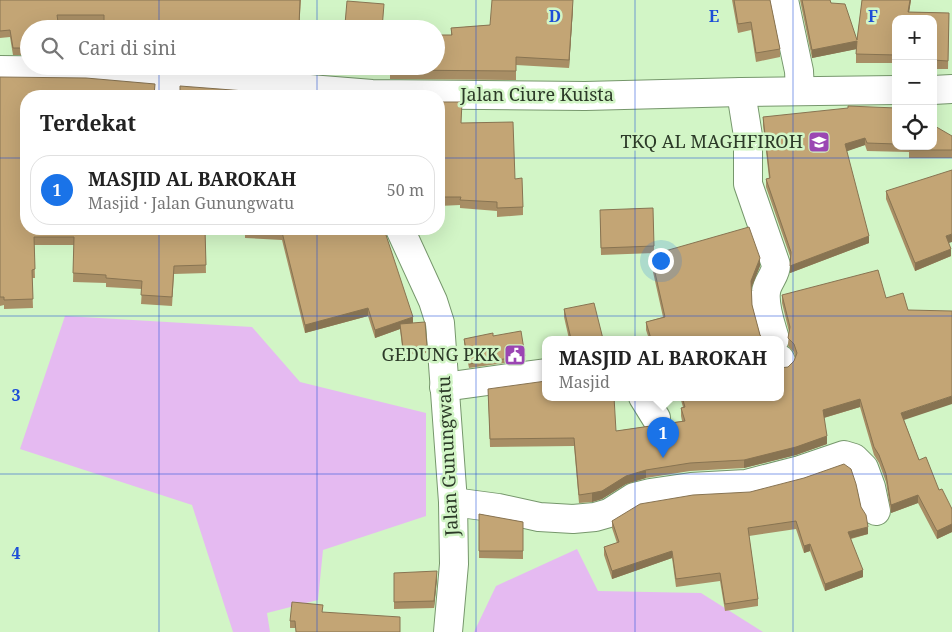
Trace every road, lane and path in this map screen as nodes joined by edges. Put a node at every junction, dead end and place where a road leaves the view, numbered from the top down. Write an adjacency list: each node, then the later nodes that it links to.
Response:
1 (784, 0): 9 (street)
2 (0, 70): 3 (street, Jalan Ciure Kuista)
3 (20, 70)
4 (134, 75): 6 (street, Jalan Ciure Kuista)
5 (952, 89): 8 (street)
6 (313, 90)
7 (892, 90): 9 (street, Jalan Ciure Kuista)
8 (937, 90)
9 (800, 91): 10 (street, Jalan Ciure Kuista)
10 (741, 92): 11 (street, Jalan Ciure Kuista); 13 (street)
11 (445, 95)
12 (403, 235): 15 (street, Jalan Gunungwatu)
13 (774, 336)
14 (542, 374): 15 (street)
15 (444, 387): 16 (street, Jalan Gunungwatu)
16 (453, 502): 17 (street); 18 (street, Jalan Gunungwatu)
17 (876, 511)
18 (448, 632)

